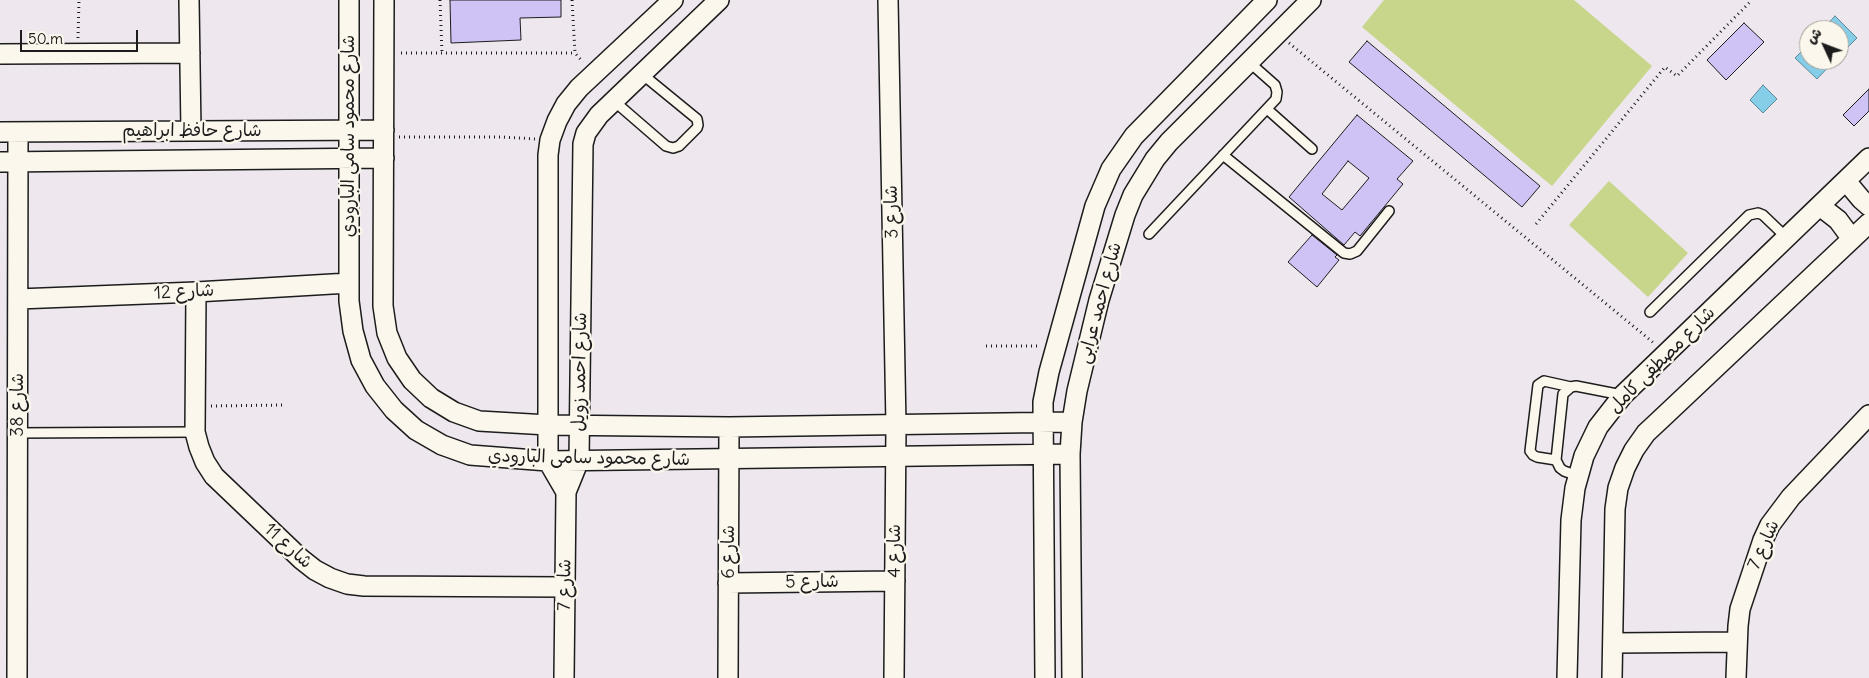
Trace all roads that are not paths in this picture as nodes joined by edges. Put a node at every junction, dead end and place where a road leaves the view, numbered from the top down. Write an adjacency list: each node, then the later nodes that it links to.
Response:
1 (189, 0): 10 (street)
2 (349, 0): 15 (street, شارع محمود سامى البارودي)
3 (384, 0): 18 (street, شارع محمود سامى البارودي)
4 (672, 0): 41 (street, شارع احمد زويل)
5 (719, 0): 12 (street, شارع احمد زويل)
6 (888, 0): 42 (street, شارع 3)
7 (1267, 0): 39 (street, شارع احمد عرابى)
8 (1311, 0): 11 (street, شارع احمد عرابى)
9 (0, 54): 10 (street)
10 (190, 54): 16 (street)
11 (1249, 62): 14 (lane); 40 (street, شارع احمد عرابى)
12 (642, 74): 13 (street, شارع احمد زويل); 13 (lane)
13 (614, 101): 43 (street, شارع احمد زويل)
14 (1267, 109): 19 (lane); 20 (lane)
15 (349, 130): 16 (street, شارع حافظ ابراهيم); 18 (street, شارع حافظ ابراهيم); 23 (street, شارع محمود سامى البارودي)
16 (191, 131): 17 (street, شارع حافظ ابراهيم)
17 (9, 132): 24 (street, شارع 38)
18 (384, 133): 21 (street, شارع محمود سامى البارودي)
19 (1312, 149)
20 (1223, 155): 28 (lane); 30 (lane)
21 (384, 158): 23 (street, شارع حافظ ابراهيم); 41 (street, شارع محمود سامى البارودي)
22 (1869, 158): 25 (street, شارع مصطفى كامل)
23 (349, 159): 24 (street, شارع حافظ ابراهيم); 32 (street, شارع محمود سامى البارودي)
24 (9, 162): 34 (street, شارع 38)
25 (1846, 181): 26 (street, شارع مصطفى كامل); 27 (street)
26 (1820, 206): 29 (street); 31 (street, شارع مصطفى كامل)
27 (1869, 206)
28 (1389, 210)
29 (1864, 229): 60 (street)
30 (1149, 234)
31 (1787, 238): 35 (lane); 37 (street, شارع مصطفى كامل)
32 (349, 283): 33 (street, شارع 12); 51 (street, شارع محمود سامى البارودي)
33 (196, 292): 34 (street, شارع 12); 45 (street, شارع 11)
34 (18, 299): 46 (street, شارع 38)
35 (1650, 312)
36 (1571, 387): 37 (lane); 53 (lane); 53 (lane)
37 (1623, 395): 54 (street, شارع مصطفى كامل)
38 (1869, 416): 59 (street, شارع 7)
39 (1042, 422): 40 (street, شارع محمود سامى البارودي); 42 (street, شارع محمود سامى البارودي); 47 (street, شارع احمد عرابى)
40 (1072, 422): 48 (street, شارع احمد عرابى)
41 (548, 425): 43 (street, شارع محمود سامى البارودي); 51 (street, شارع احمد زويل)
42 (896, 425): 44 (street, شارع محمود سامى البارودي); 49 (street, شارع 4)
43 (580, 426): 44 (street, شارع محمود سامى البارودي); 52 (street, شارع احمد زويل)
44 (730, 427): 50 (street, شارع 6)
45 (195, 432): 46 (lane); 58 (street, شارع 11)
46 (17, 433): 61 (street, شارع 38)
47 (1042, 454): 48 (street, شارع محمود سامى البارودي); 49 (street, شارع محمود سامى البارودي); 65 (street, شارع احمد عرابى)
48 (1070, 454): 66 (street, شارع احمد عرابى)
49 (896, 457): 50 (street, شارع محمود سامى البارودي); 56 (street, شارع 4)
50 (729, 459): 52 (street, شارع محمود سامى البارودي); 57 (street, شارع 6)
51 (548, 460): 52 (street, شارع محمود سامى البارودي); 55 (street, شارع احمد زويل)
52 (579, 460): 55 (street, شارع احمد زويل)
53 (1556, 460): 54 (lane)
54 (1578, 476): 67 (street, شارع مصطفى كامل)
55 (566, 492): 58 (street, شارع 7)
56 (895, 581): 57 (street, شارع 5); 64 (street, شارع 4)
57 (728, 583): 63 (street, شارع 6)
58 (565, 587): 62 (street, شارع 7)
59 (1737, 642): 60 (street); 69 (street, شارع 7)
60 (1613, 643): 68 (street)
61 (17, 678)
62 (564, 678)
63 (728, 678)
64 (894, 678)
65 (1044, 678)
66 (1072, 678)
67 (1567, 678)
68 (1612, 678)
69 (1736, 678)

